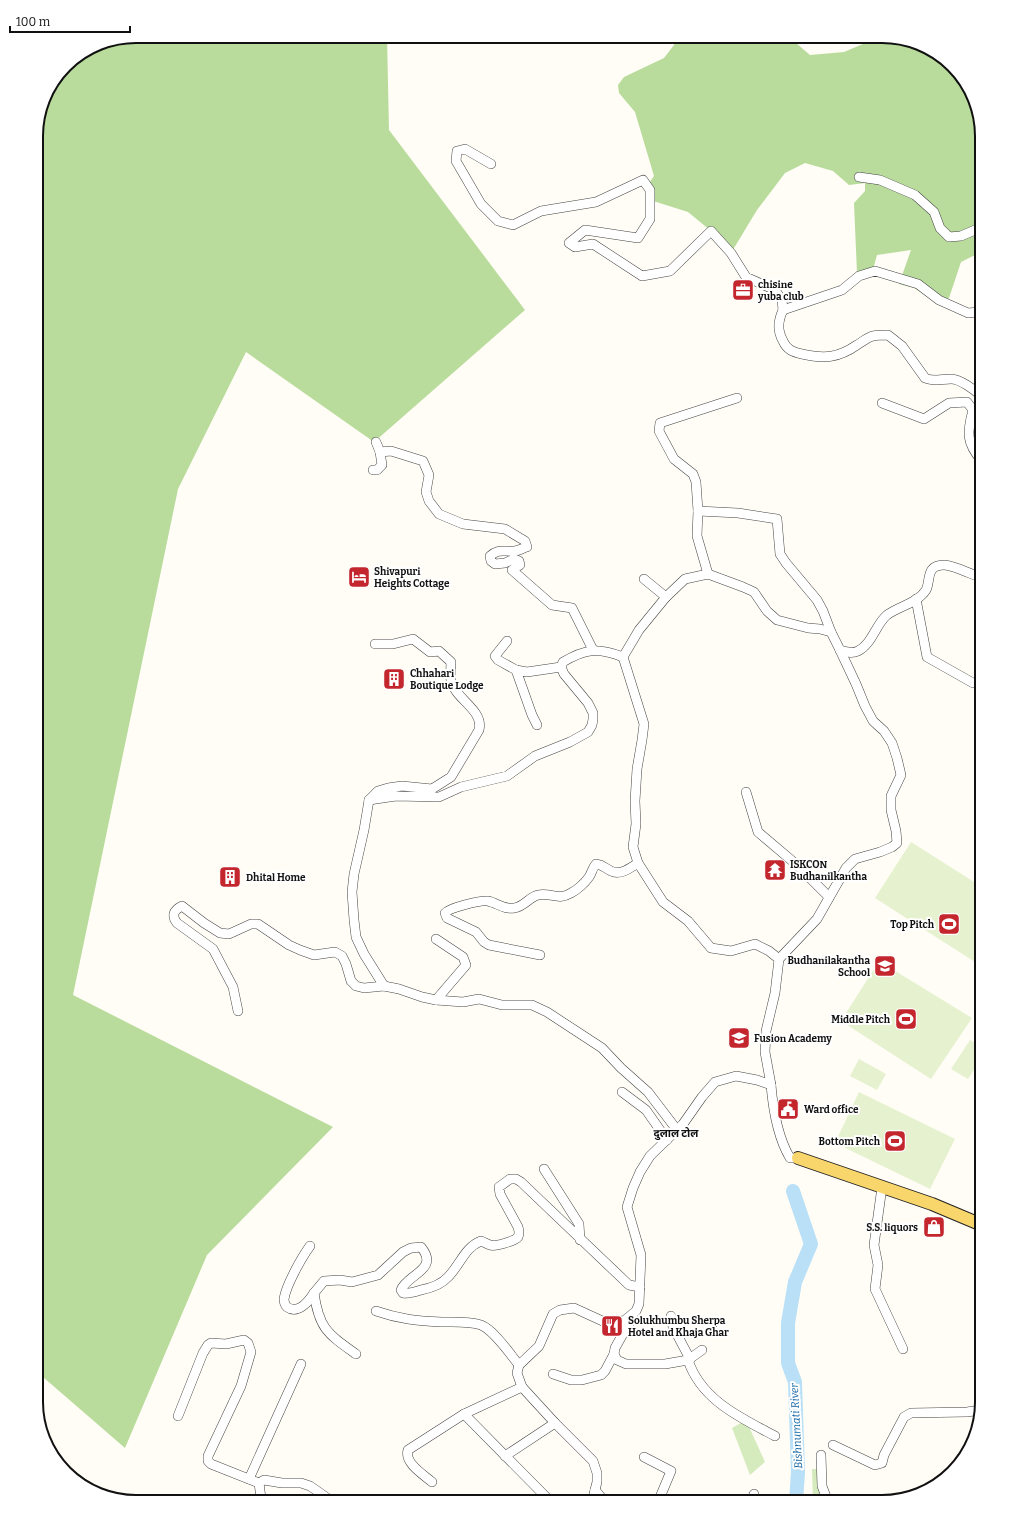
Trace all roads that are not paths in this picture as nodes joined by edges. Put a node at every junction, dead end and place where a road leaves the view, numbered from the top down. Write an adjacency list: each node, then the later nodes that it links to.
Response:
1 (491, 164): 4 (street)
2 (859, 177): 3 (street)
3 (975, 230)
4 (784, 310): 5 (street); 6 (street)
5 (975, 312)
6 (975, 389)
7 (737, 398): 14 (street)
8 (882, 403): 9 (street)
9 (973, 410): 12 (street)
10 (376, 442): 11 (street)
11 (380, 452): 13 (street); 23 (street)
12 (975, 453)
13 (373, 470)
14 (698, 511): 15 (street); 20 (street)
15 (708, 574): 18 (street); 20 (street)
16 (975, 576): 19 (street)
17 (644, 579): 18 (street)
18 (666, 597): 25 (street)
19 (916, 599): 24 (street); 28 (street)
20 (831, 632): 24 (street)
21 (507, 641): 27 (street)
22 (375, 644): 31 (street)
23 (593, 650): 25 (street); 26 (street)
24 (840, 650): 33 (street)
25 (623, 657): 32 (street)
26 (561, 667): 27 (street); 31 (street)
27 (516, 670): 29 (street)
28 (973, 683)
29 (537, 725)
30 (746, 792): 33 (street)
31 (369, 800): 37 (street)
32 (638, 863): 35 (street); 36 (street)
33 (830, 897): 36 (street)
34 (436, 939): 38 (street)
35 (540, 955)
36 (779, 959): 40 (street)
37 (384, 986): 38 (street); 39 (street)
38 (436, 1000): 42 (street)
39 (238, 1011)
40 (771, 1085): 42 (street); 44 (street)
41 (622, 1092): 43 (street)
42 (677, 1130): 43 (street)
43 (666, 1140): 50 (street)
44 (798, 1158): 46 (main road)
45 (544, 1168): 48 (street)
46 (882, 1186): 47 (main road); 55 (street)
47 (975, 1222)
48 (580, 1240): 50 (street); 51 (street)
49 (310, 1246): 51 (street)
50 (640, 1287): 53 (street)
51 (314, 1293): 57 (street)
52 (376, 1311): 61 (street)
53 (636, 1311): 58 (street); 61 (street)
54 (671, 1316): 59 (street)
55 (903, 1349)
56 (702, 1350): 59 (street)
57 (356, 1354)
58 (614, 1354): 59 (street); 62 (street)
59 (689, 1359): 68 (street)
60 (301, 1364): 73 (street)
61 (519, 1365): 63 (street)
62 (553, 1374)
63 (522, 1387): 65 (street); 67 (street)
64 (974, 1411): 69 (street)
65 (464, 1414): 71 (street); 74 (street)
66 (178, 1416): 73 (street)
67 (555, 1423): 71 (street); 76 (street)
68 (775, 1436)
69 (833, 1445)
70 (821, 1455): 83 (street)
71 (506, 1456): 79 (street)
72 (644, 1457): 82 (street)
73 (249, 1479): 75 (street)
74 (432, 1482)
75 (259, 1483): 77 (street); 78 (street)
76 (595, 1490): 80 (street); 81 (street)
77 (261, 1495)
78 (323, 1495)
79 (544, 1495)
80 (594, 1495)
81 (599, 1495)
82 (661, 1495)
83 (825, 1495)

